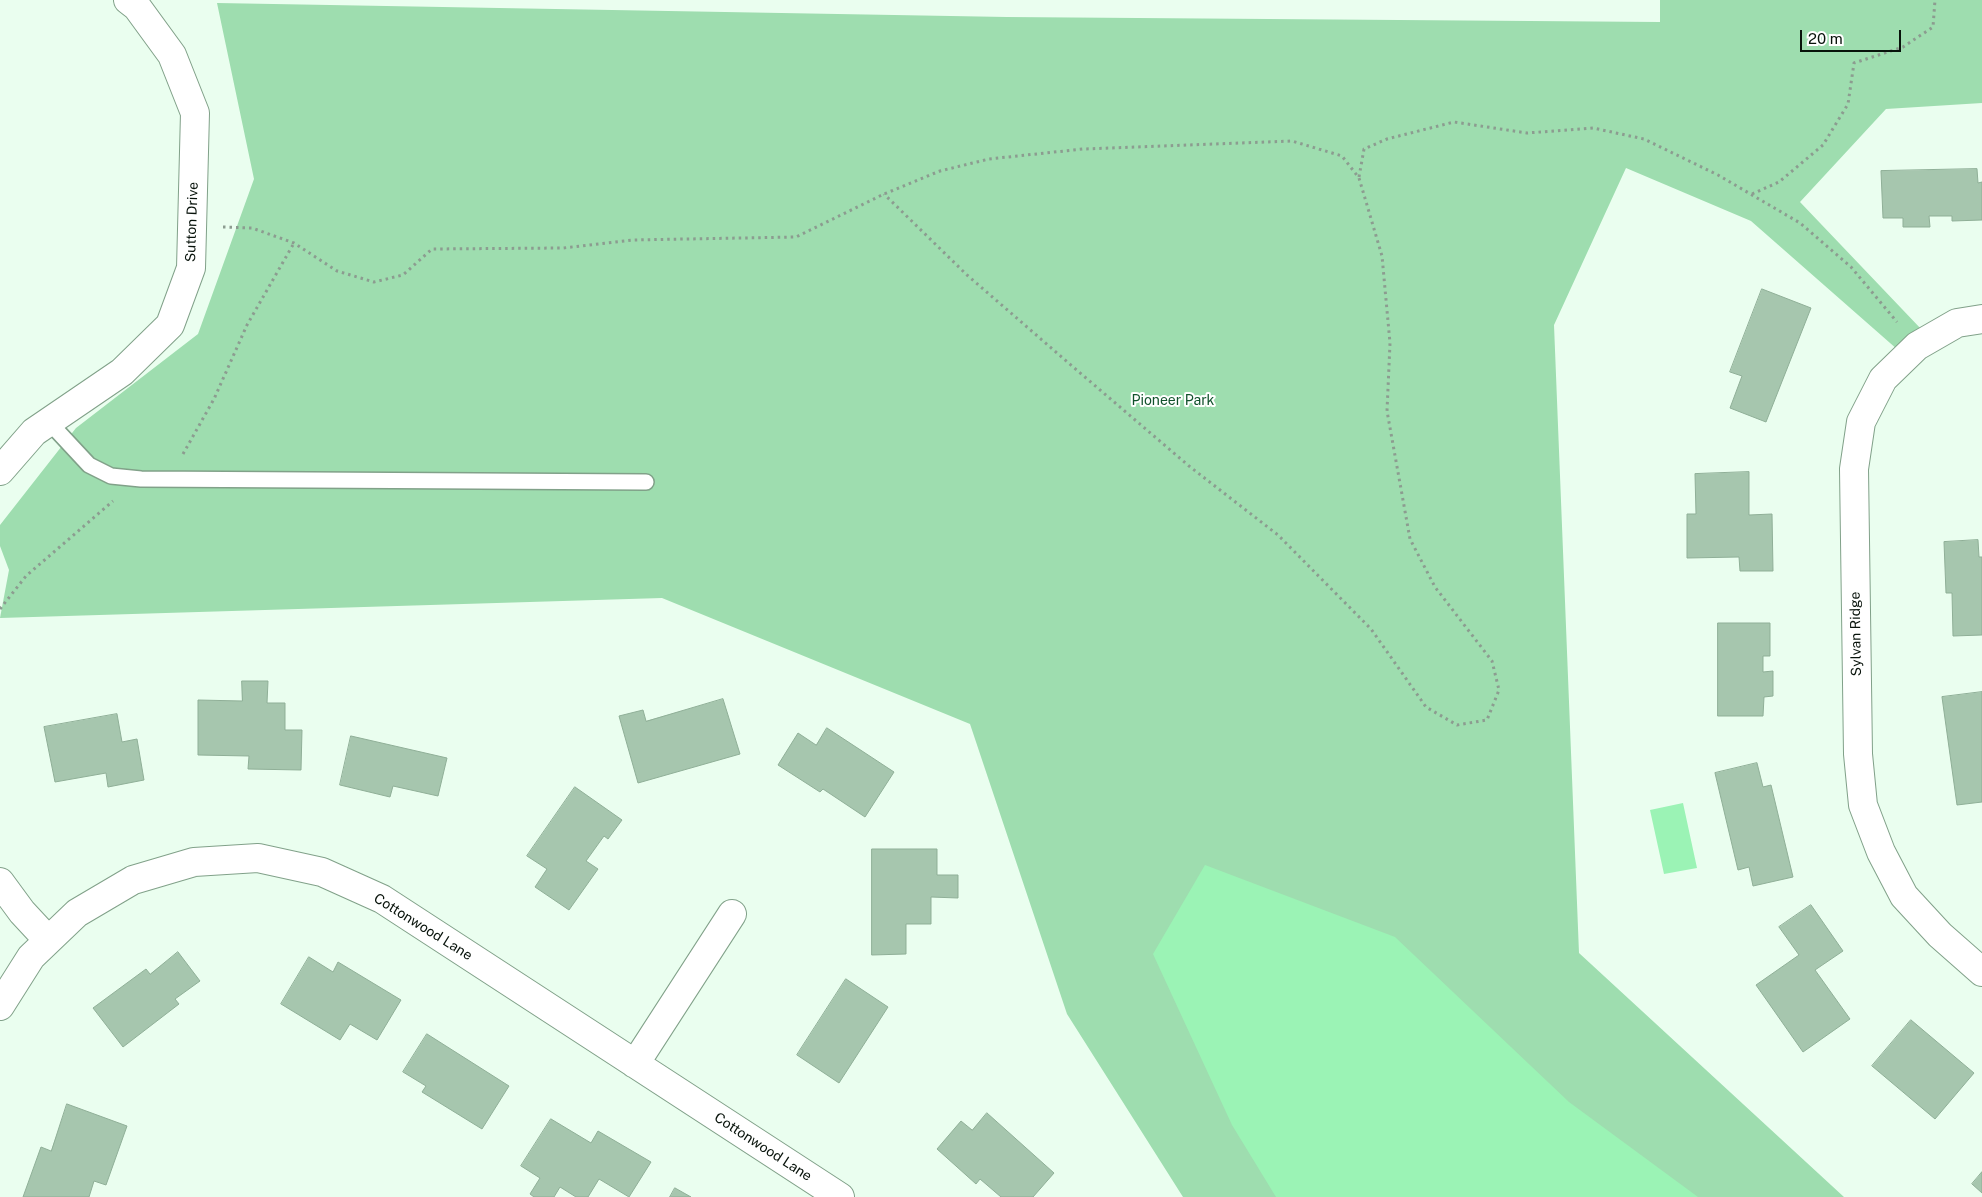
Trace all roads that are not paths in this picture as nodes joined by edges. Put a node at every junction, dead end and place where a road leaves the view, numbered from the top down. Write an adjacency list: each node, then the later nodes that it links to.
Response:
1 (128, 0): 3 (street, Sutton Drive)
2 (1982, 319): 9 (street, Sylvan Ridge)
3 (49, 422): 4 (street, Sutton Drive); 5 (lane)
4 (0, 471)
5 (646, 482)
6 (0, 882): 8 (street)
7 (732, 914): 11 (street)
8 (48, 940): 10 (street, Cottonwood Lane); 11 (street, Cottonwood Lane)
9 (1982, 972)
10 (0, 1006)
11 (635, 1064): 12 (street, Cottonwood Lane)
12 (840, 1197)

